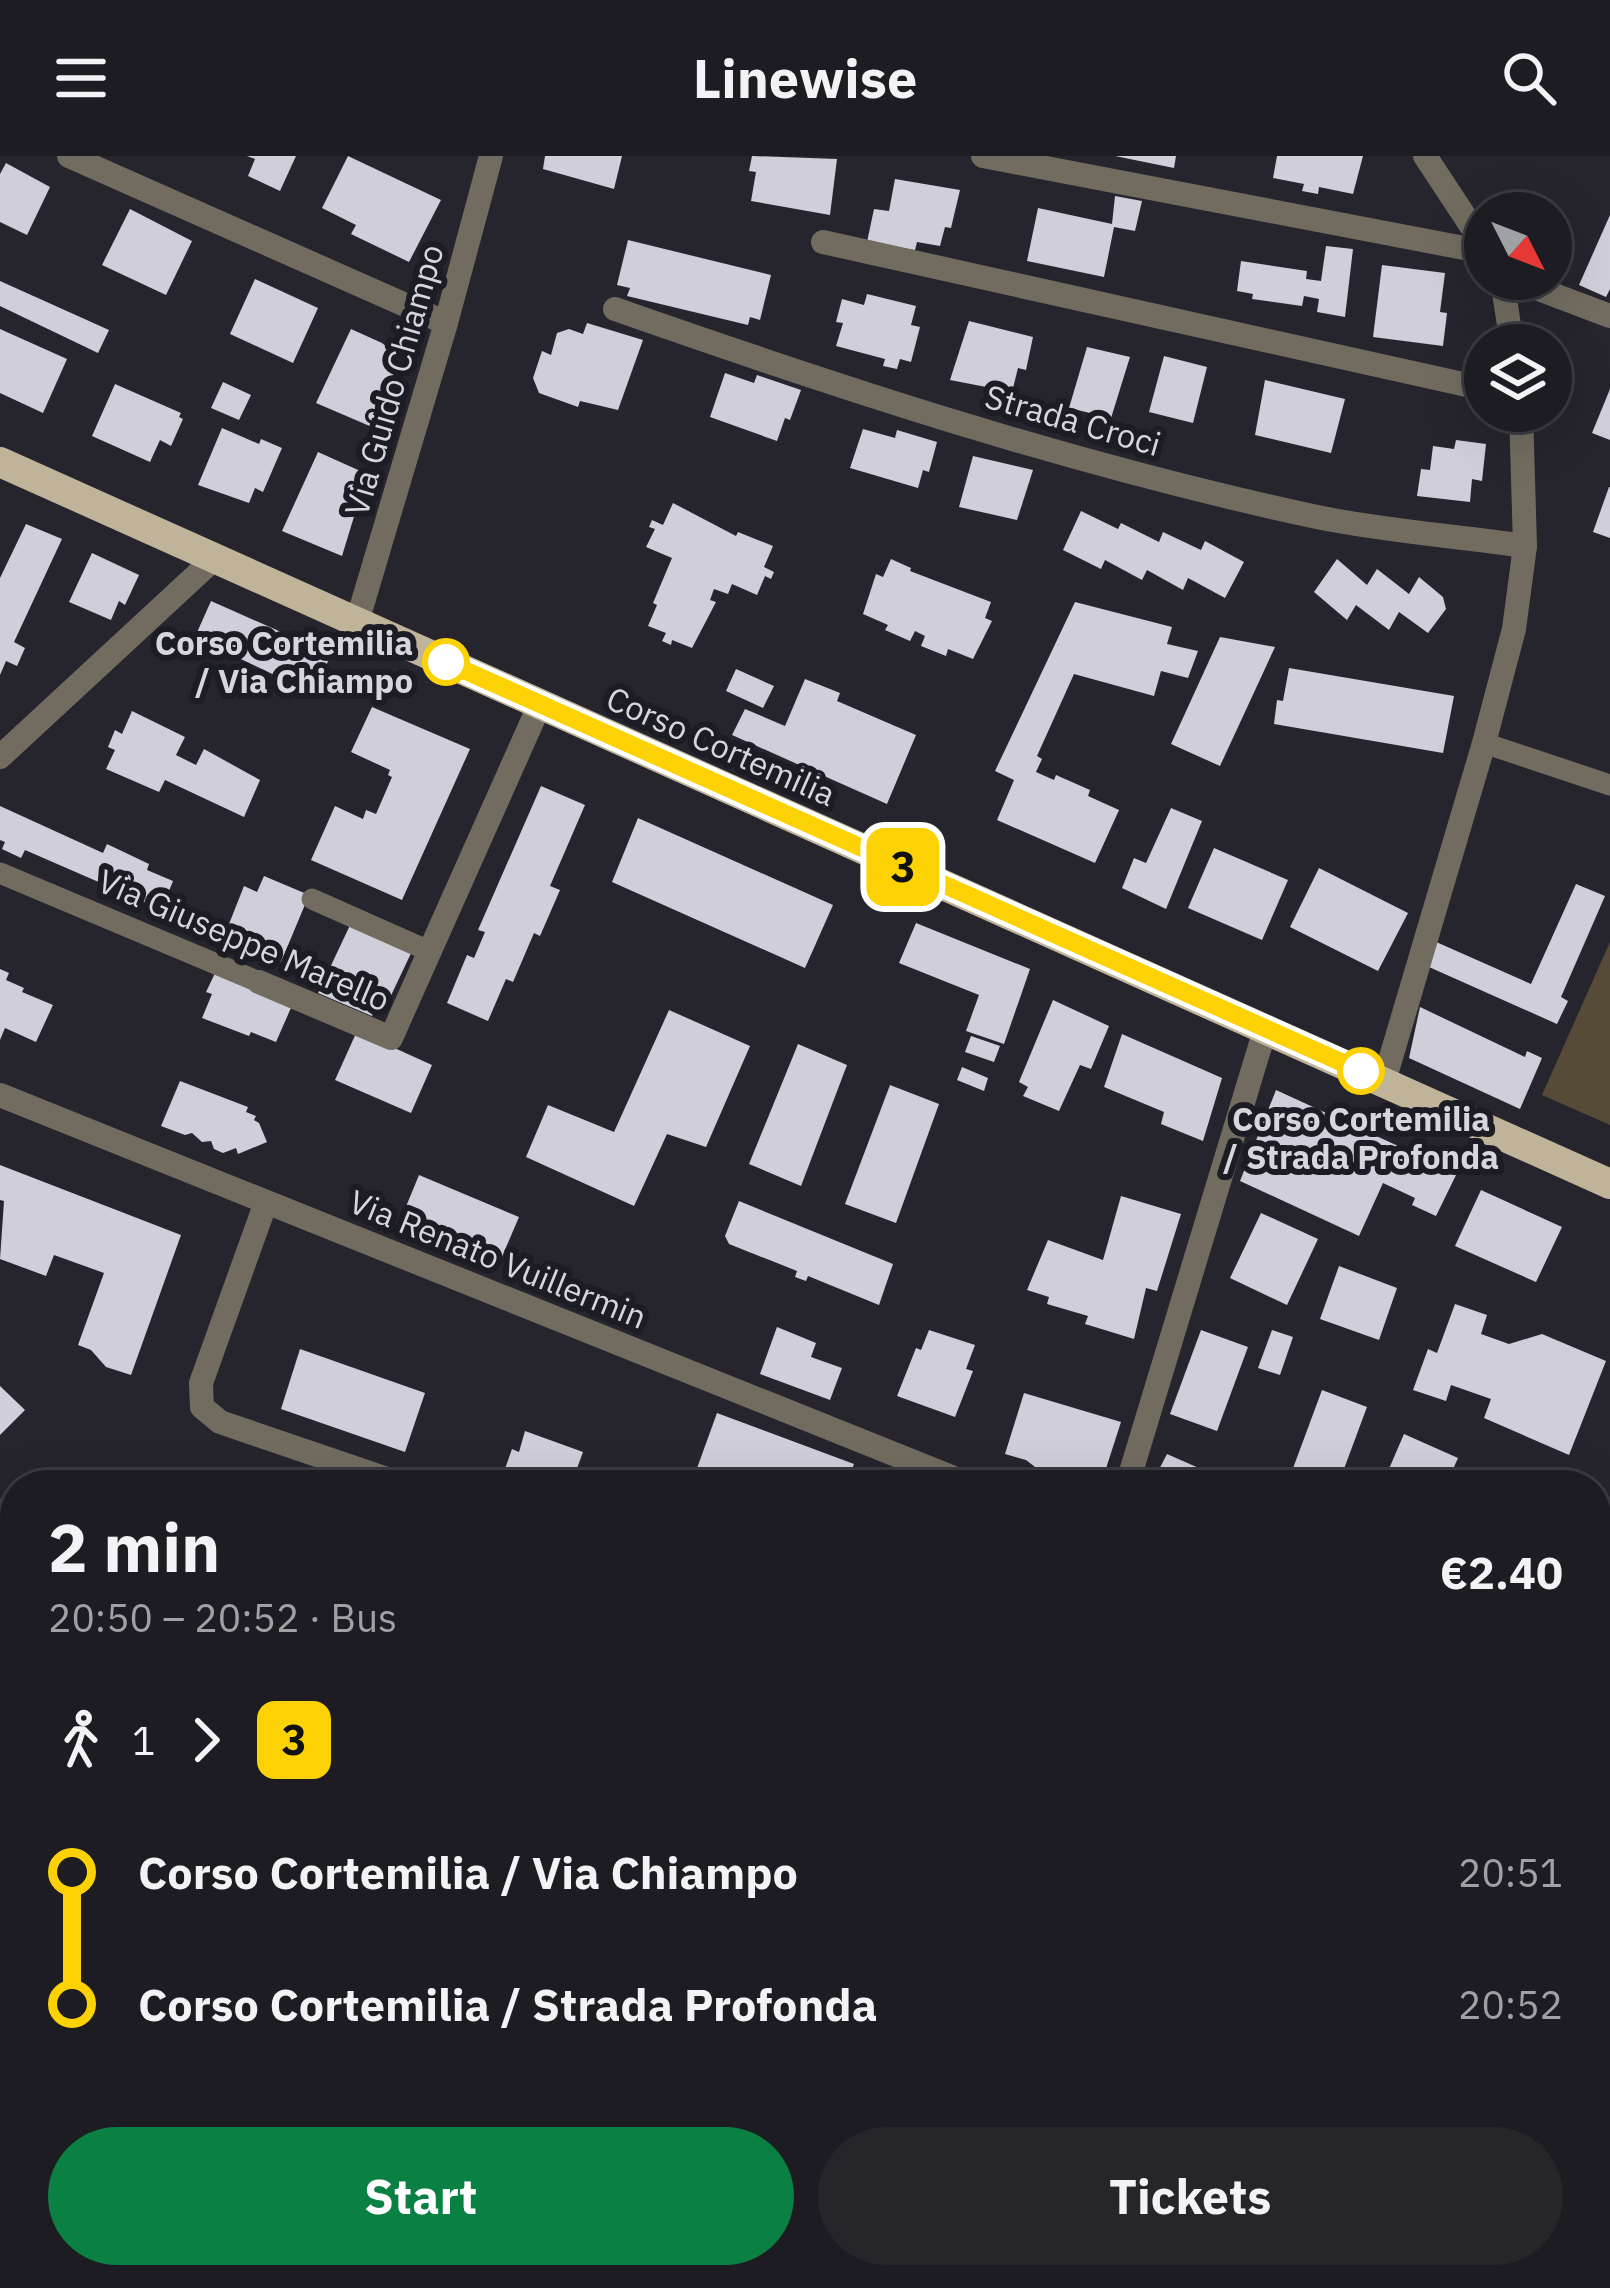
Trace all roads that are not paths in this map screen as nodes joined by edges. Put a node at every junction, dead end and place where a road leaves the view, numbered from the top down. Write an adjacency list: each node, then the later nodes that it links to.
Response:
1 (69, 156): 11 (street)
2 (491, 156): 11 (street, Via Guido Chiampo)
3 (983, 156): 7 (street)
4 (1425, 156): 5 (street)
5 (1464, 217)
6 (823, 242): 12 (street)
7 (1464, 246)
8 (1568, 300): 10 (street)
9 (616, 309): 15 (street, Strada Croci)
10 (1610, 316)
11 (446, 323): 17 (street, Via Guido Chiampo)
12 (1464, 384)
13 (1522, 432): 15 (street)
14 (0, 462): 16 (main road, Corso Cortemilia)
15 (1525, 545): 19 (street)
16 (214, 558): 17 (main road, Corso Cortemilia); 20 (street)
17 (358, 622): 18 (main road, Corso Cortemilia)
18 (540, 704): 24 (street, Via Giuseppe Marello); 26 (main road, Corso Cortemilia)
19 (1484, 743): 21 (lane); 27 (street)
20 (0, 757)
21 (1610, 785)
22 (0, 873): 25 (lane, Via Giuseppe Marello)
23 (312, 899): 24 (lane)
24 (429, 951): 25 (street, Via Giuseppe Marello)
25 (259, 982)
26 (1265, 1030): 27 (main road, Corso Cortemilia); 33 (street)
27 (1384, 1081): 29 (main road, Corso Cortemilia)
28 (0, 1096): 30 (street, Via Renato Vuillermin)
29 (1610, 1184)
30 (266, 1202): 31 (street); 32 (street, Via Renato Vuillermin)
31 (361, 1470)
32 (934, 1470)
33 (1132, 1470)

